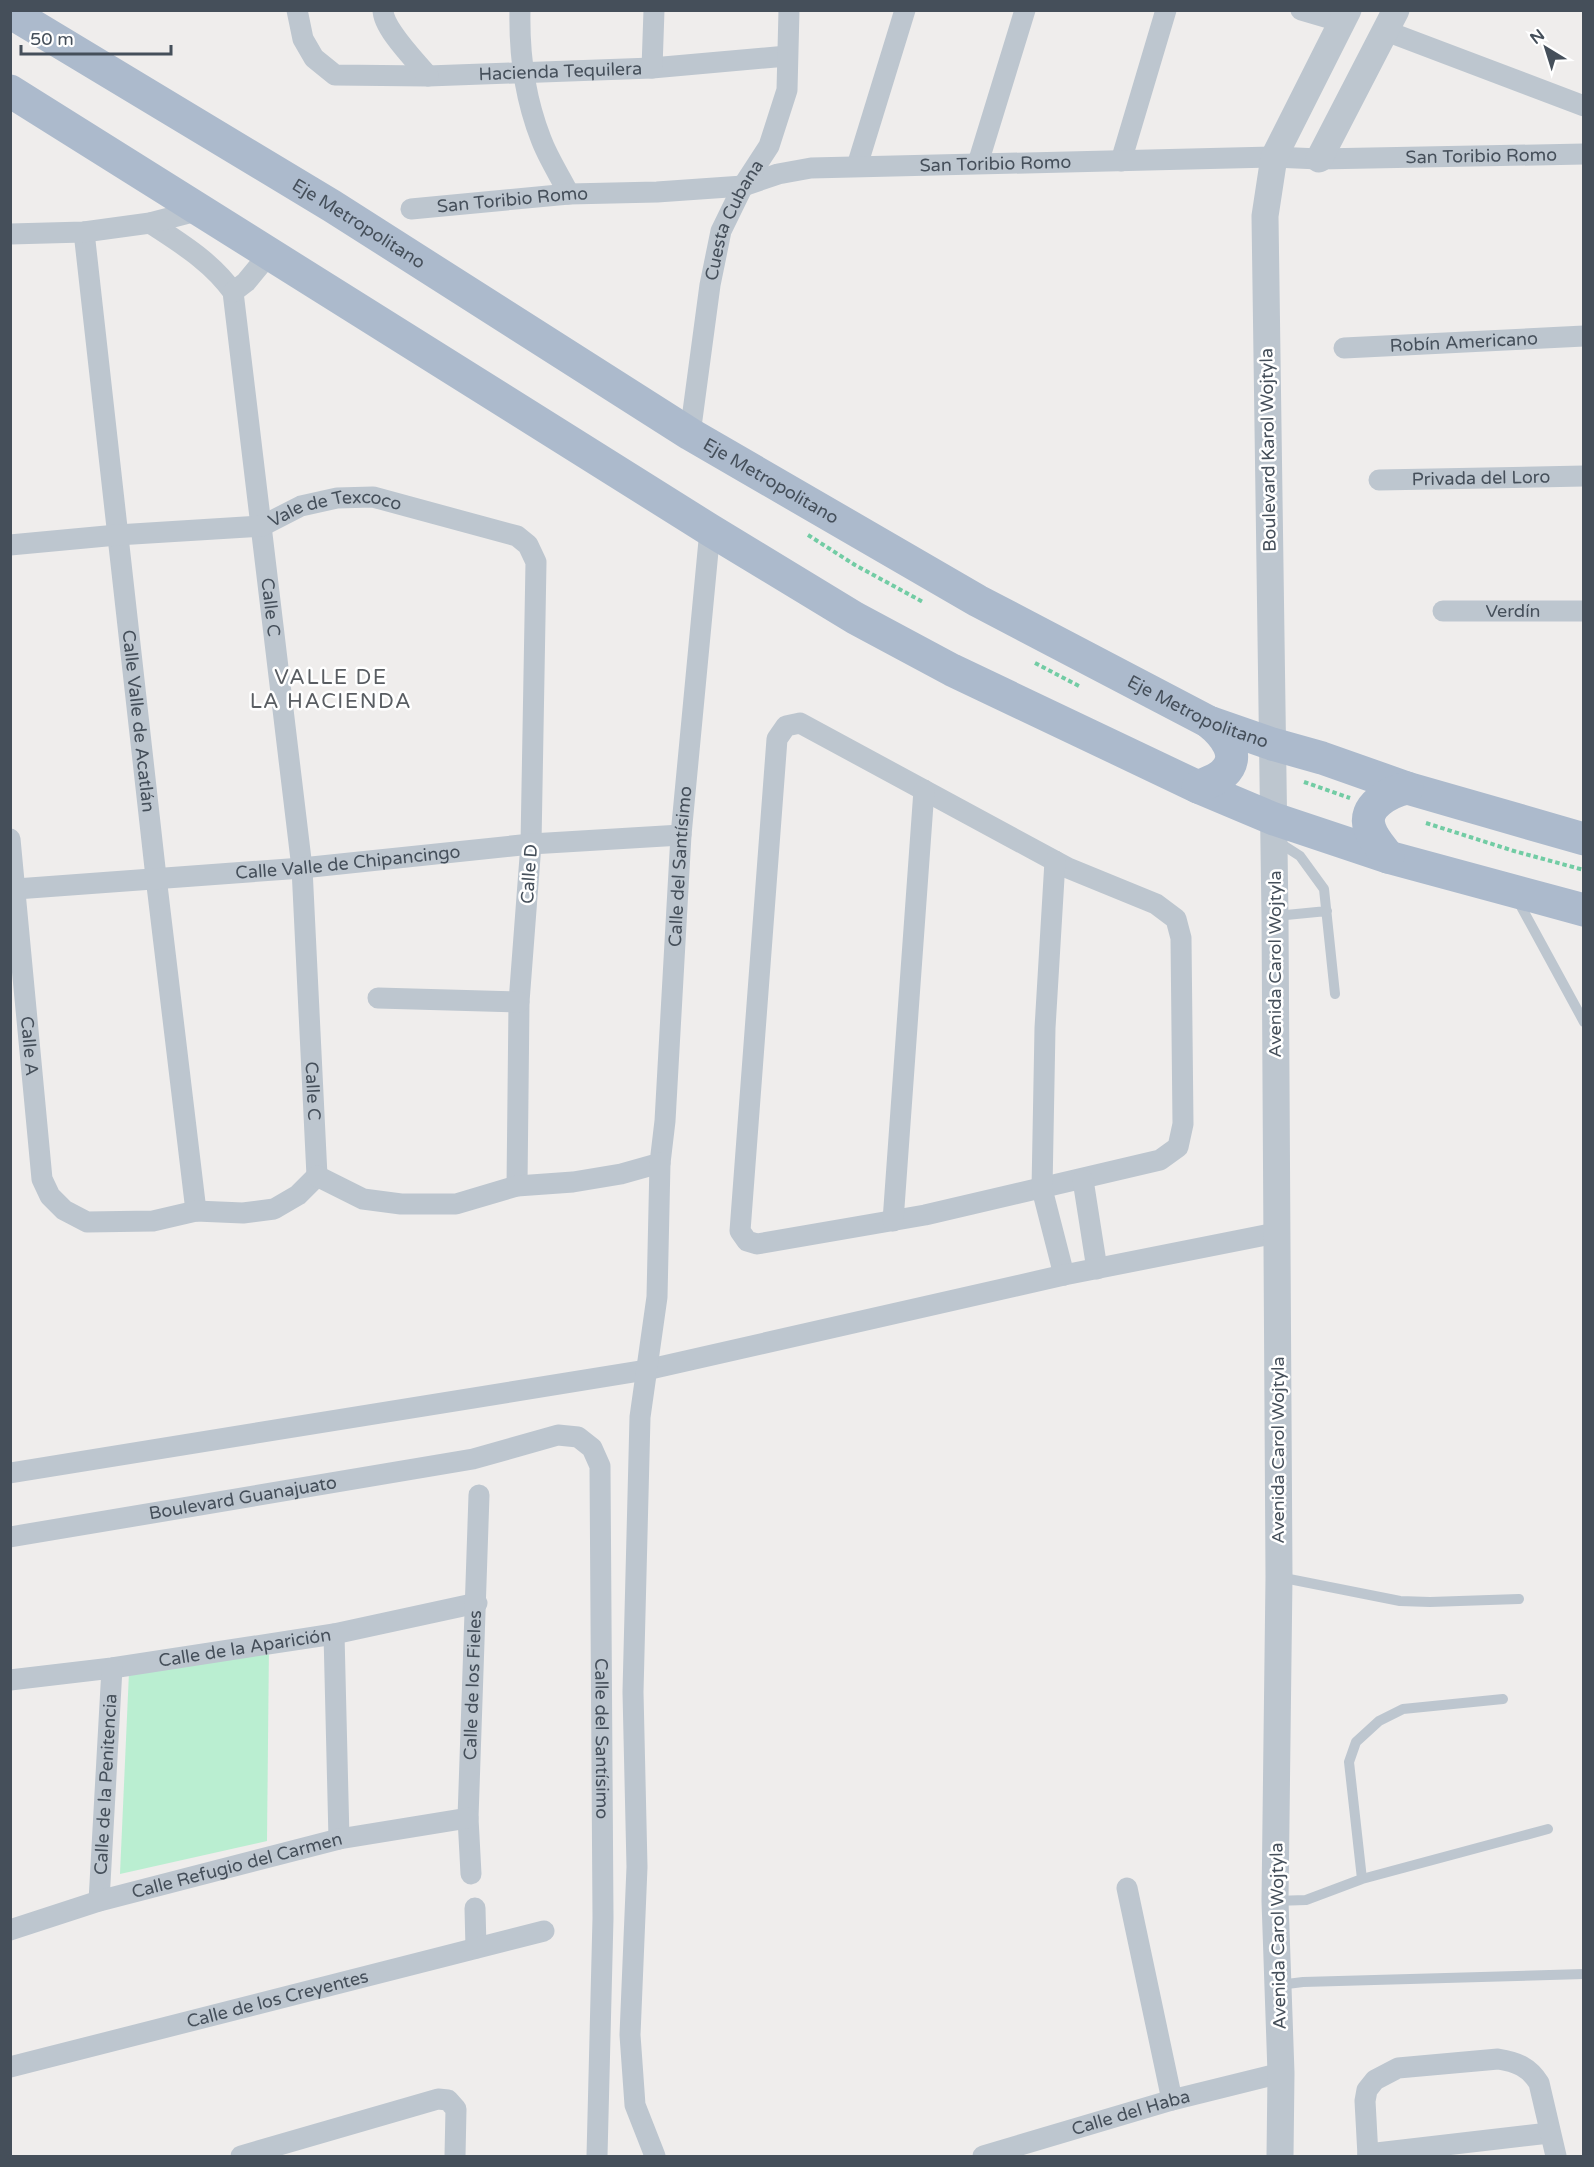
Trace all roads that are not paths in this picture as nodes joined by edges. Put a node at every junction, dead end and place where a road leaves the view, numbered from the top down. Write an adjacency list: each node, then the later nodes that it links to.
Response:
1 (297, 10): 16 (street, Hacienda Tequilera)
2 (383, 10): 16 (street)
3 (520, 10): 15 (street)
4 (654, 10): 14 (street)
5 (789, 10): 13 (street, Cuesta Cubana)
6 (905, 10): 24 (street)
7 (1025, 10): 23 (street)
8 (1166, 10): 22 (street)
9 (1301, 10): 11 (street)
10 (10, 12): 36 (main road, Eje Metropolitano)
11 (1345, 16): 20 (street, Boulevard Karol Wojtyla)
12 (1391, 21): 18 (street); 21 (street)
13 (787, 56): 14 (street, Hacienda Tequilera); 25 (street, Cuesta Cubana)
14 (652, 68): 15 (street, Hacienda Tequilera)
15 (523, 71): 16 (street, Hacienda Tequilera); 26 (street)
16 (428, 76)
17 (10, 91): 28 (main road)
18 (1584, 106)
19 (1584, 154): 21 (street, San Toribio Romo)
20 (1274, 157): 21 (street, San Toribio Romo); 22 (street, San Toribio Romo); 47 (street, Boulevard Karol Wojtyla)
21 (1319, 159)
22 (1121, 160): 23 (street, San Toribio Romo)
23 (978, 163): 24 (street, San Toribio Romo)
24 (857, 166): 25 (street, San Toribio Romo)
25 (743, 186): 26 (street, San Toribio Romo); 36 (street, Cuesta Cubana)
26 (569, 194): 27 (street, San Toribio Romo)
27 (411, 208)
28 (200, 210): 29 (street); 32 (main road)
29 (150, 223): 30 (street); 33 (street)
30 (84, 232): 31 (street); 41 (street, Calle Valle de Acatlán)
31 (10, 234)
32 (269, 254): 33 (street); 40 (main road)
33 (233, 291): 39 (street, Calle C)
34 (1584, 336): 35 (street, Robín Americano)
35 (1344, 348)
36 (690, 434): 46 (main road, Eje Metropolitano)
37 (1584, 476): 38 (street, Privada del Loro)
38 (1379, 480)
39 (262, 526): 41 (street, Vale de Texcoco); 43 (street, Vale de Texcoco); 58 (street, Calle C)
40 (710, 530): 48 (main road); 52 (street, Calle del Santísimo)
41 (117, 535): 42 (street, Vale de Texcoco); 59 (street, Calle Valle de Acatlán)
42 (10, 545)
43 (536, 562): 55 (street, Calle D)
44 (1443, 611): 45 (street, Verdín)
45 (1584, 611)
46 (1209, 722): 47 (main road, Eje Metropolitano); 48 (main road)
47 (1272, 744): 49 (main road, Eje Metropolitano); 51 (street, Avenida Carol Wojtyla)
48 (1198, 787): 51 (main road)
49 (1407, 788): 54 (main road, Eje Metropolitano); 56 (main road)
50 (924, 790): 57 (street); 75 (street); 75 (street)
51 (1274, 829): 56 (main road); 63 (lane); 64 (street, Avenida Carol Wojtyla)
52 (681, 835): 55 (street, Calle Valle de Chipancingo); 69 (street, Calle del Santísimo)
53 (10, 839): 60 (street, Calle A)
54 (1584, 839)
55 (531, 844): 58 (street, Calle Valle de Chipancingo); 67 (street, Calle D)
56 (1388, 857): 61 (main road)
57 (1055, 861): 71 (street); 73 (street)
58 (302, 868): 59 (street, Calle Valle de Chipancingo); 70 (street, Calle C)
59 (156, 877): 60 (street, Calle Valle de Chipancingo); 74 (street, Calle Valle de Acatlán)
60 (16, 889): 74 (street, Calle A)
61 (1513, 891): 62 (main road); 68 (lane)
62 (1584, 910)
63 (1327, 911): 64 (lane); 65 (lane)
64 (1275, 916): 76 (street, Avenida Carol Wojtyla)
65 (1335, 994)
66 (378, 999): 67 (street)
67 (519, 1002): 72 (street, Calle D)
68 (1584, 1022)
69 (660, 1163): 72 (street); 79 (street, Calle del Santísimo)
70 (317, 1176): 72 (street); 74 (street)
71 (1083, 1180): 73 (street); 77 (street)
72 (517, 1186)
73 (1042, 1189): 75 (street); 78 (street)
74 (196, 1211)
75 (893, 1221)
76 (1276, 1233): 77 (street); 84 (street, Avenida Carol Wojtyla)
77 (1097, 1269): 78 (street)
78 (1064, 1275): 79 (street)
79 (646, 1370): 81 (street); 113 (street, Calle del Santísimo)
80 (473, 1459): 83 (street, Boulevard Guanajuato); 112 (street, Calle del Santísimo)
81 (10, 1473)
82 (479, 1495): 86 (street, Calle de los Fieles)
83 (10, 1537)
84 (1279, 1577): 85 (lane); 98 (street, Avenida Carol Wojtyla)
85 (1519, 1599)
86 (477, 1603): 87 (street, Calle de la Aparición); 91 (street, Calle de los Fieles)
87 (334, 1634): 88 (street, Calle de la Aparición); 93 (street)
88 (112, 1668): 89 (street, Calle de la Aparición); 97 (street, Calle de la Penitencia)
89 (10, 1680)
90 (1503, 1699): 95 (lane)
91 (468, 1818): 93 (street, Calle Refugio del Carmen); 94 (street, Calle de los Fieles)
92 (1548, 1829): 95 (lane)
93 (339, 1839): 97 (street, Calle Refugio del Carmen)
94 (471, 1874)
95 (1362, 1878): 98 (lane)
96 (1127, 1888): 107 (street)
97 (99, 1901): 100 (street, Calle Refugio del Carmen)
98 (1275, 1901): 104 (street, Avenida Carol Wojtyla)
99 (475, 1908): 102 (street)
100 (10, 1930)
101 (544, 1931): 102 (street, Calle de los Creyentes)
102 (476, 1948): 105 (street, Calle de los Creyentes)
103 (1584, 1974): 104 (lane)
104 (1279, 1985): 106 (street, Avenida Carol Wojtyla)
105 (10, 2067)
106 (1281, 2073): 107 (street, Calle del Haba); 115 (street, Avenida Carol Wojtyla)
107 (1172, 2100): 114 (street, Calle del Haba)
108 (1550, 2133): 109 (street); 109 (street); 116 (street)
109 (1368, 2155)
110 (241, 2157): 111 (street)
111 (455, 2157)
112 (597, 2157)
113 (655, 2157)
114 (983, 2157)
115 (1280, 2157)
116 (1556, 2157)

